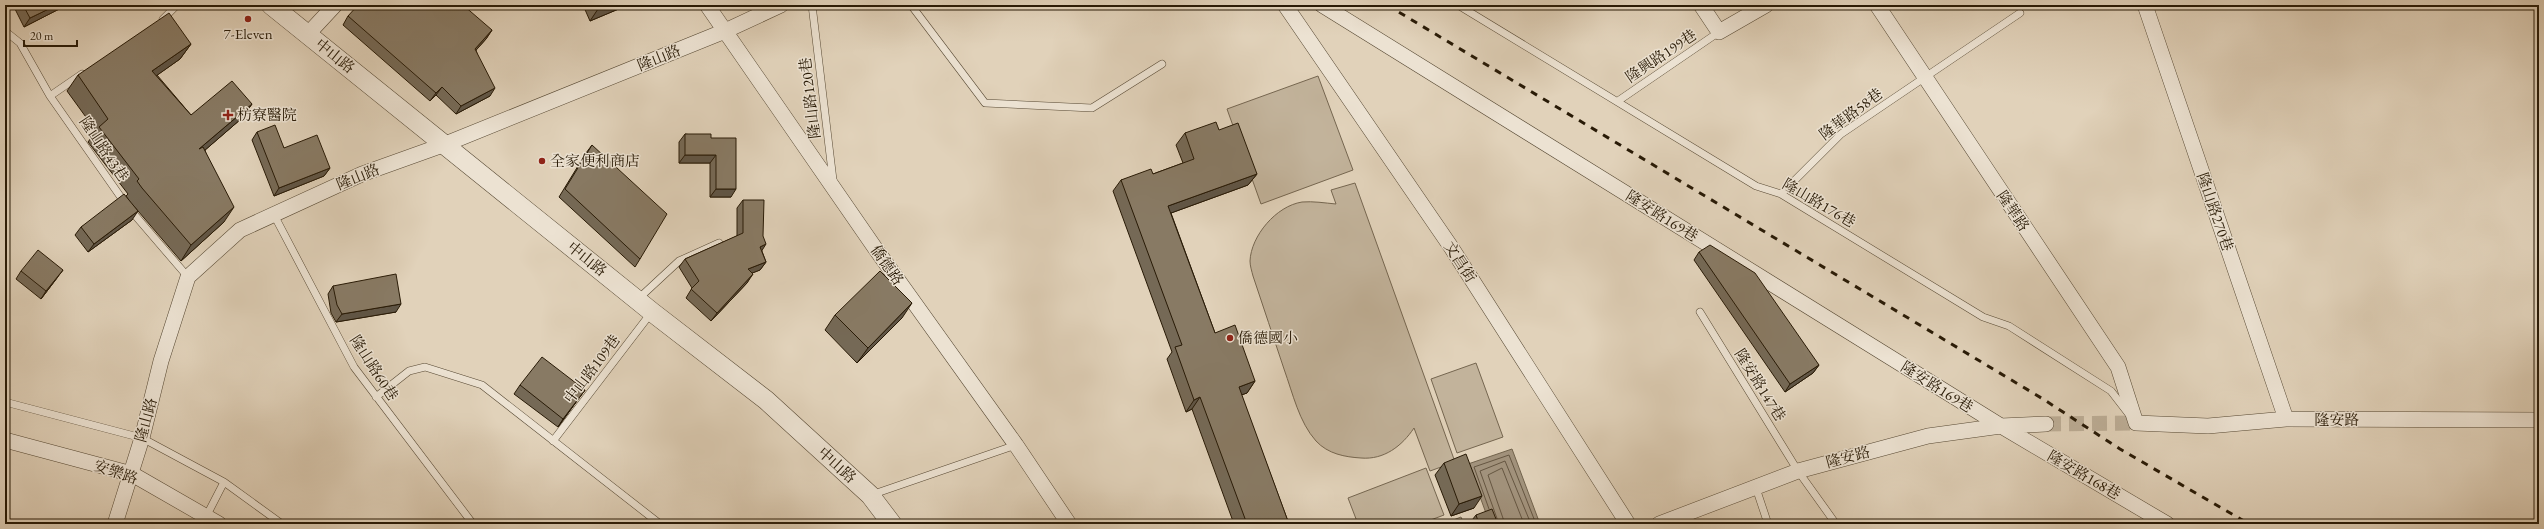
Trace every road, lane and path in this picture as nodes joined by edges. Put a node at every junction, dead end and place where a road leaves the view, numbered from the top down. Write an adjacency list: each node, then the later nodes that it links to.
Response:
1 (177, 5): 16 (lane)
2 (271, 5): 20 (street, 中山路)
3 (335, 5): 20 (street)
4 (707, 5): 18 (street, 僑德路)
5 (781, 5): 18 (street, 隆山路)
6 (812, 5): 27 (lane, 隆山路120巷)
7 (911, 5): 21 (lane)
8 (1285, 5): 61 (street, 文昌街)
9 (1322, 5): 41 (street, 隆安路169巷)
10 (1458, 5): 25 (lane, 隆山路176巷)
11 (1700, 5): 19 (street)
12 (1766, 5): 19 (street)
13 (1877, 5): 23 (street, 隆華路)
14 (2144, 5): 37 (street, 隆山路270巷)
15 (2020, 13): 23 (lane, 隆華路58巷)
16 (155, 25)
17 (5, 31): 24 (lane, 隆山路43巷)
18 (725, 31): 26 (street, 隆山路); 27 (street, 僑德路)
19 (1719, 32): 25 (lane, 隆興路199巷)
20 (308, 34): 26 (street, 中山路)
21 (1162, 64)
22 (90, 69): 24 (lane)
23 (1924, 77): 28 (lane, 隆華路58巷); 39 (street, 隆華路)
24 (50, 96): 31 (lane, 隆山路43巷)
25 (1618, 102): 28 (lane, 隆山路176巷)
26 (443, 145): 29 (street, 隆山路); 32 (street, 中山路)
27 (834, 188): 45 (street, 僑德路)
28 (1781, 194): 39 (lane, 隆山路176巷)
29 (273, 213): 31 (street, 隆山路); 35 (lane, 隆山路60巷)
30 (718, 243): 32 (lane)
31 (188, 277): 42 (street, 隆山路)
32 (637, 300): 33 (street, 中山路)
33 (652, 312): 44 (lane, 中山路109巷); 50 (street, 中山路)
34 (1700, 312): 46 (lane, 隆安路147巷)
35 (376, 397): 44 (lane); 57 (lane, 隆山路60巷)
36 (5, 402): 42 (lane)
37 (2286, 419): 38 (street, 隆安路); 39 (street, 隆安路)
38 (2539, 420)
39 (2136, 423)
40 (2046, 424): 41 (street, 隆安路)
41 (2001, 426): 46 (street, 隆安路); 65 (street, 隆安路168巷)
42 (142, 438): 47 (street, 隆山路); 48 (lane)
43 (5, 440): 47 (street, 安樂路)
44 (553, 442): 58 (lane)
45 (1016, 445): 50 (lane); 60 (street, 僑德路)
46 (1798, 471): 49 (street, 隆安路); 64 (lane, 隆安路147巷)
47 (132, 474): 51 (street, 安樂路); 53 (street, 隆山路)
48 (224, 482): 51 (lane); 52 (lane)
49 (1756, 488): 62 (street, 隆安路); 63 (lane)
50 (870, 495): 59 (street, 中山路)
51 (207, 515): 54 (street, 安樂路)
52 (273, 517): 55 (lane); 56 (lane)
53 (115, 524)
54 (219, 524)
55 (268, 524)
56 (282, 524)
57 (471, 524)
58 (660, 524)
59 (892, 524)
60 (1068, 524)
61 (1628, 524)
62 (1659, 524)
63 (1768, 524)
64 (1836, 524)
65 (2167, 524)

